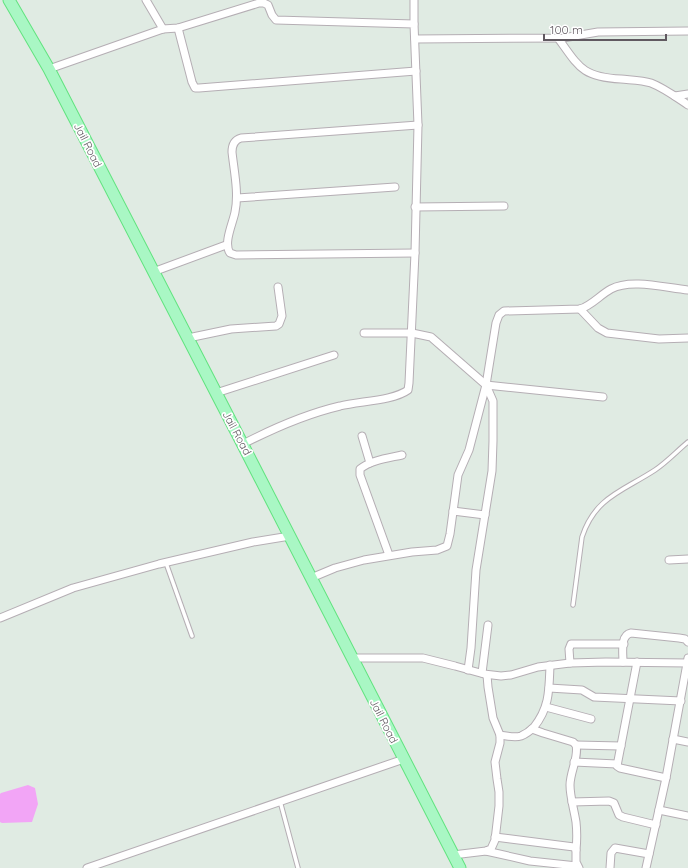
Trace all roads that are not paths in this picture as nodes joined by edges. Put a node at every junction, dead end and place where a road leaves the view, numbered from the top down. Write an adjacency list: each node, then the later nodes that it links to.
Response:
1 (9, 0): 10 (main road, Jail Road)
2 (146, 0): 6 (street)
3 (414, 0): 4 (street)
4 (414, 24): 5 (street); 9 (street)
5 (178, 28): 6 (street); 11 (street)
6 (163, 29): 10 (street)
7 (688, 31): 8 (street)
8 (558, 38): 9 (street); 13 (street)
9 (415, 39): 11 (street)
10 (49, 69): 22 (main road, Jail Road)
11 (416, 71): 15 (street)
12 (688, 94): 13 (street)
13 (675, 96): 14 (street)
14 (688, 105)
15 (418, 125): 17 (street); 19 (street)
16 (395, 186): 17 (street)
17 (237, 198): 20 (street)
18 (504, 206): 19 (street)
19 (415, 207): 21 (street)
20 (226, 245): 21 (street); 22 (street)
21 (415, 253): 27 (street)
22 (153, 272): 28 (main road, Jail Road)
23 (278, 287): 28 (street)
24 (688, 290): 25 (street)
25 (580, 309): 29 (street); 31 (street)
26 (364, 333): 27 (street)
27 (412, 333): 31 (street); 36 (street)
28 (188, 338): 32 (main road, Jail Road)
29 (688, 338)
30 (334, 354): 32 (street)
31 (486, 385): 33 (street); 39 (street); 40 (street)
32 (216, 393): 36 (main road, Jail Road)
33 (603, 397)
34 (362, 436): 38 (street)
35 (688, 442): 47 (lane)
36 (243, 444): 41 (main road, Jail Road)
37 (402, 455): 38 (street)
38 (370, 463): 42 (street)
39 (453, 511): 40 (street); 42 (street)
40 (485, 515): 59 (street)
41 (290, 536): 45 (street); 46 (main road, Jail Road)
42 (389, 556): 46 (street)
43 (688, 559): 44 (street)
44 (669, 560)
45 (166, 562): 48 (street); 50 (lane)
46 (311, 578): 53 (main road, Jail Road)
47 (573, 605)
48 (0, 618)
49 (488, 625): 60 (street)
50 (192, 636)
51 (688, 642): 52 (street)
52 (624, 644): 54 (street); 57 (street)
53 (352, 658): 59 (street); 72 (main road, Jail Road)
54 (623, 662): 55 (street); 57 (street)
55 (637, 662): 56 (street); 62 (street)
56 (688, 662): 63 (street)
57 (570, 663): 58 (street)
58 (550, 665): 60 (street); 61 (street)
59 (468, 670): 60 (street)
60 (485, 674): 67 (street)
61 (549, 688): 62 (street); 64 (street)
62 (630, 700): 63 (street); 71 (street)
63 (681, 701): 68 (street)
64 (546, 707): 65 (street); 66 (street)
65 (591, 719)
66 (532, 728): 67 (street); 70 (street)
67 (500, 735): 81 (street)
68 (674, 739): 69 (street); 75 (street)
69 (688, 742)
70 (576, 745): 71 (street); 73 (street)
71 (621, 746): 74 (street)
72 (404, 758): 76 (street); 85 (main road, Jail Road)
73 (574, 762): 74 (street); 77 (street)
74 (617, 764): 75 (street)
75 (666, 778): 78 (street)
76 (280, 801): 87 (street); 88 (lane)
77 (572, 802): 80 (street); 82 (street)
78 (659, 810): 79 (street); 80 (street)
79 (688, 816)
80 (656, 825): 84 (street)
81 (495, 837): 82 (street); 83 (street)
82 (576, 850): 86 (street)
83 (486, 851): 85 (street); 86 (street)
84 (649, 854): 90 (street); 91 (street)
85 (453, 855): 89 (main road, Jail Road)
86 (578, 867)
87 (87, 868)
88 (298, 868)
89 (460, 868)
90 (610, 868)
91 (646, 868)

